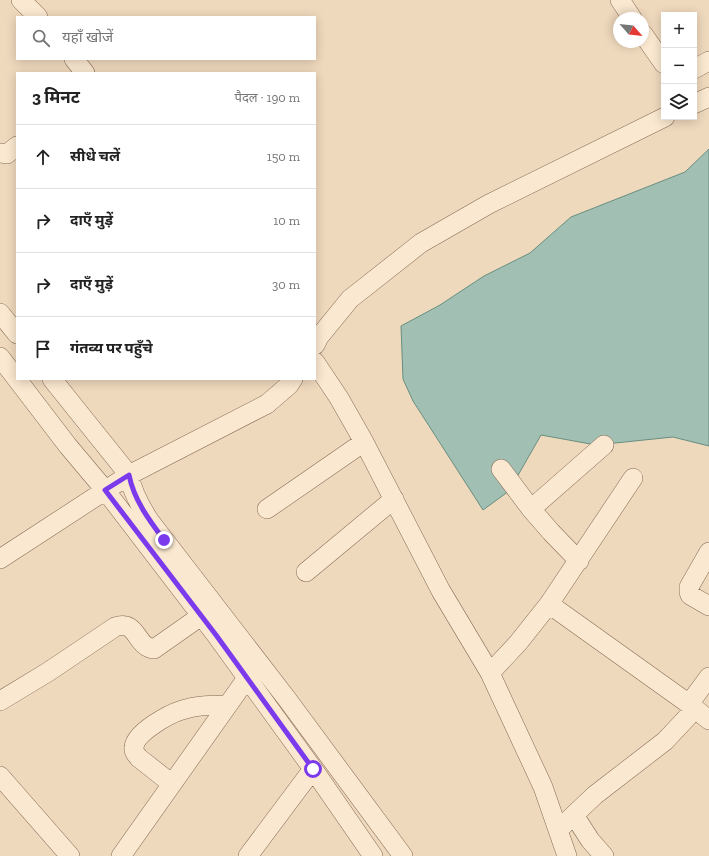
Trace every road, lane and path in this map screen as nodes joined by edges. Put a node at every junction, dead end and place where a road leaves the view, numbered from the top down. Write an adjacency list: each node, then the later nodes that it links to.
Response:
1 (21, 0): 4 (street)
2 (620, 0): 3 (street)
3 (628, 12)
4 (37, 16)
5 (649, 43): 7 (street)
6 (75, 60): 10 (street)
7 (661, 60)
8 (709, 61): 9 (street)
9 (697, 67)
10 (85, 72)
11 (709, 97): 12 (street)
12 (697, 103)
13 (661, 119): 18 (street)
14 (16, 147): 15 (street)
15 (0, 153)
16 (0, 313): 17 (street)
17 (16, 333)
18 (316, 338)
19 (0, 357): 21 (street)
20 (316, 364): 27 (street)
21 (16, 379)
22 (17, 380): 26 (street)
23 (53, 380): 30 (street)
24 (292, 380): 30 (street)
25 (0, 381): 26 (street)
26 (29, 396): 32 (street)
27 (364, 442): 33 (street); 34 (street)
28 (604, 445): 35 (street)
29 (501, 469): 35 (street)
30 (129, 475): 32 (street); 54 (street)
31 (633, 478): 38 (street)
32 (105, 490): 37 (street); 42 (street)
33 (394, 499): 39 (street); 43 (street)
34 (267, 509)
35 (531, 509): 38 (street)
36 (709, 552): 41 (street)
37 (1, 557)
38 (579, 560): 40 (street)
39 (306, 572)
40 (549, 604): 43 (street); 48 (street)
41 (709, 606)
42 (201, 616): 45 (street); 46 (street)
43 (490, 673): 53 (street)
44 (709, 677): 48 (street)
45 (247, 678): 47 (street); 49 (street)
46 (0, 701)
47 (228, 705): 51 (street); 51 (street)
48 (698, 711): 52 (street)
49 (313, 769): 57 (street); 58 (street)
50 (0, 776): 55 (street)
51 (172, 784): 56 (street)
52 (574, 816): 53 (street); 60 (street)
53 (558, 830): 59 (street)
54 (396, 854)
55 (70, 856)
56 (120, 856)
57 (248, 856)
58 (373, 856)
59 (567, 856)
60 (604, 856)

